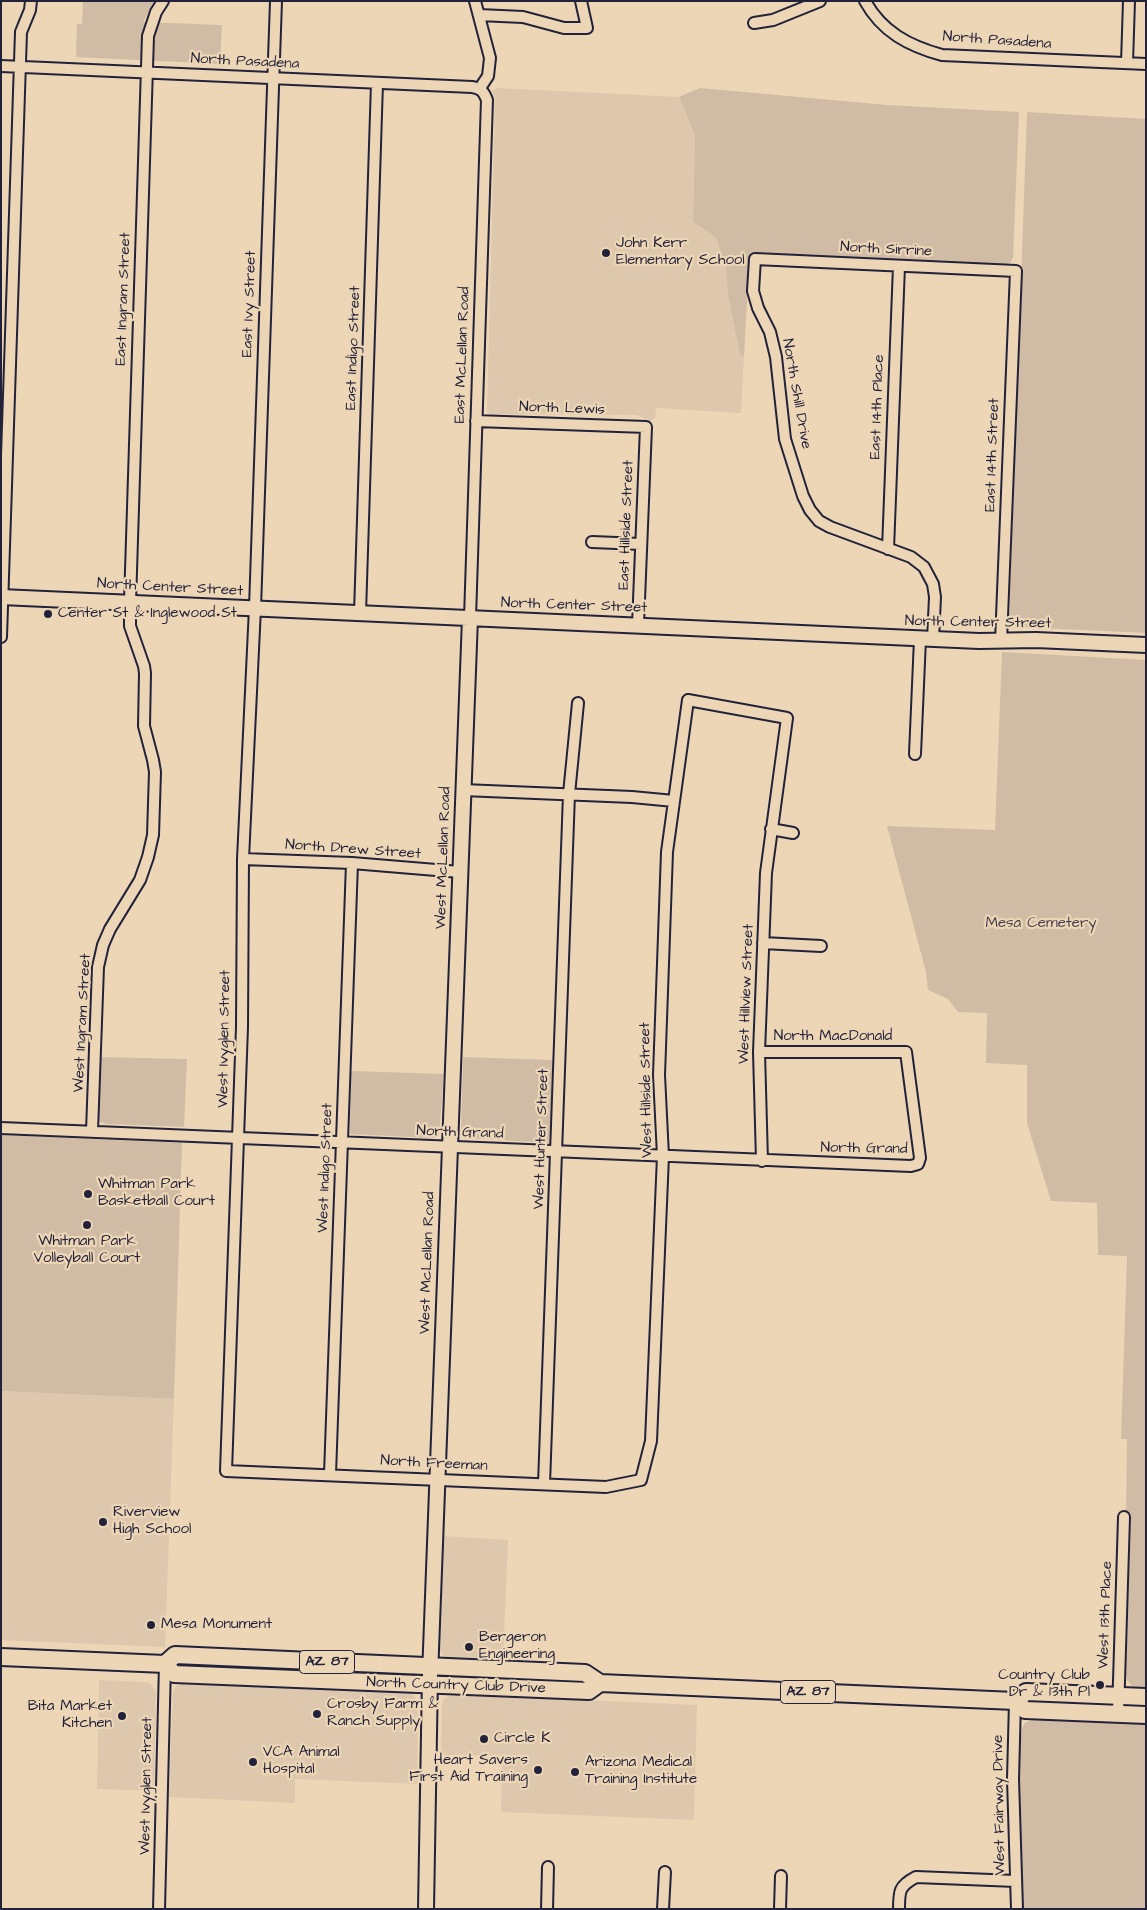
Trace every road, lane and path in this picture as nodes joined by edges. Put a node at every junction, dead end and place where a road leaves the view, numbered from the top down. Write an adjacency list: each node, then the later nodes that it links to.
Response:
1 (31, 1): 14 (street)
2 (163, 1): 15 (street, East Ingram Street)
3 (276, 1): 16 (street, East Ivy Street)
4 (475, 1): 9 (street, East McLellan Road)
5 (582, 1): 9 (street)
6 (820, 1): 10 (street)
7 (865, 1): 11 (street, North Pasadena)
8 (1129, 1): 11 (street)
9 (479, 15): 18 (street, East McLellan Road)
10 (754, 23)
11 (1127, 63): 12 (street, North Pasadena)
12 (1146, 64)
13 (1, 66): 14 (street, North Pasadena)
14 (20, 66): 15 (street, North Pasadena); 27 (street)
15 (146, 72): 16 (street, North Pasadena); 28 (street, East Ingram Street)
16 (273, 78): 17 (street, North Pasadena); 29 (street, East Ivy Street)
17 (377, 83): 18 (street, North Pasadena); 30 (street, East Indigo Street)
18 (482, 91): 22 (street, East McLellan Road)
19 (755, 259): 20 (street, North Sirrine); 26 (street, North Shill Drive)
20 (899, 266): 21 (street, North Sirrine); 26 (street, East 14th Place)
21 (1016, 271): 35 (street, East 14th Street)
22 (476, 421): 23 (street, North Lewis); 31 (street, East McLellan Road)
23 (646, 427): 25 (street, East Hillside Street)
24 (592, 542): 25 (street)
25 (641, 544): 32 (street, East Hillside Street)
26 (888, 548): 34 (street, North Shill Drive)
27 (2, 597): 28 (street, North Center Street); 33 (street)
28 (130, 602): 29 (street, North Center Street); 52 (street, West Ingram Street)
29 (255, 608): 30 (street, North Center Street); 45 (street, West Ivyglen Street)
30 (360, 613): 31 (street, North Center Street)
31 (470, 618): 32 (street, North Center Street); 40 (street, West McLellan Road)
32 (638, 625): 34 (street, North Center Street)
33 (1, 637)
34 (926, 639): 35 (street, North Center Street); 39 (street, North Shill Drive)
35 (1001, 641): 36 (street, North Center Street)
36 (1146, 645)
37 (578, 703): 41 (street, West Hunter Street)
38 (787, 718): 42 (street, West Hillside Street); 43 (street, West Hillview Street)
39 (915, 754)
40 (463, 790): 41 (street); 47 (street, West McLellan Road)
41 (568, 794): 42 (street); 56 (street, West Hunter Street)
42 (674, 801): 57 (street, West Hillside Street)
43 (771, 829): 44 (street); 48 (street, West Hillview Street)
44 (794, 832)
45 (244, 859): 46 (street, North Drew Street); 53 (street, West Ivyglen Street)
46 (352, 863): 47 (street, North Drew Street); 54 (street, West Indigo Street)
47 (460, 872): 55 (street, West McLellan Road)
48 (763, 943): 49 (street); 50 (street, West Hillview Street)
49 (821, 946)
50 (759, 1052): 58 (street, West Hillview Street); 59 (street, North MacDonald)
51 (1, 1128): 52 (street, North Grand)
52 (92, 1131): 53 (street, North Grand)
53 (238, 1138): 54 (street, North Grand); 60 (street, West Ivyglen Street)
54 (342, 1143): 55 (street, North Grand); 61 (street, West Indigo Street)
55 (449, 1148): 56 (street, North Grand); 62 (street, West McLellan Road)
56 (557, 1152): 57 (street, North Grand); 64 (street, West Hunter Street)
57 (663, 1156): 58 (street, North Grand); 63 (street, West Hillside Street)
58 (762, 1161): 59 (street, North Grand)
59 (918, 1164)
60 (226, 1470): 61 (street, North Freeman)
61 (330, 1474): 62 (street, North Freeman)
62 (437, 1480): 64 (street, North Freeman); 68 (street, West McLellan Road)
63 (641, 1480): 64 (street, North Freeman)
64 (544, 1484)
65 (1124, 1517): 71 (street, West 13th Place)
66 (1, 1657): 67 (main road, North Country Club Drive / AZ 87)
67 (165, 1664): 68 (main road, North Country Club Drive / AZ 87); 70 (main road, North Country Club Drive / AZ 87); 80 (street, West Ivyglen Street)
68 (430, 1666): 69 (main road, North Country Club Drive / AZ 87); 70 (street, West McLellan Road)
69 (600, 1683): 70 (main road, North Country Club Drive / AZ 87); 73 (main road, North Country Club Drive / AZ 87)
70 (430, 1685): 81 (street, West McLellan Road)
71 (1119, 1696): 72 (main road, North Country Club Drive / AZ 87); 73 (main road, North Country Club Drive / AZ 87); 74 (street, West 13th Place)
72 (1146, 1697)
73 (1015, 1701): 74 (main road, North Country Club Drive / AZ 87); 79 (street, West Fairway Drive)
74 (1118, 1714): 75 (main road, North Country Club Drive / AZ 87)
75 (1146, 1715)
76 (548, 1867): 82 (street)
77 (665, 1872): 83 (street)
78 (781, 1876): 84 (street)
79 (1016, 1881): 85 (street); 86 (street, West Fairway Drive)
80 (159, 1909)
81 (426, 1909)
82 (547, 1909)
83 (663, 1909)
84 (780, 1909)
85 (899, 1909)
86 (1017, 1909)

